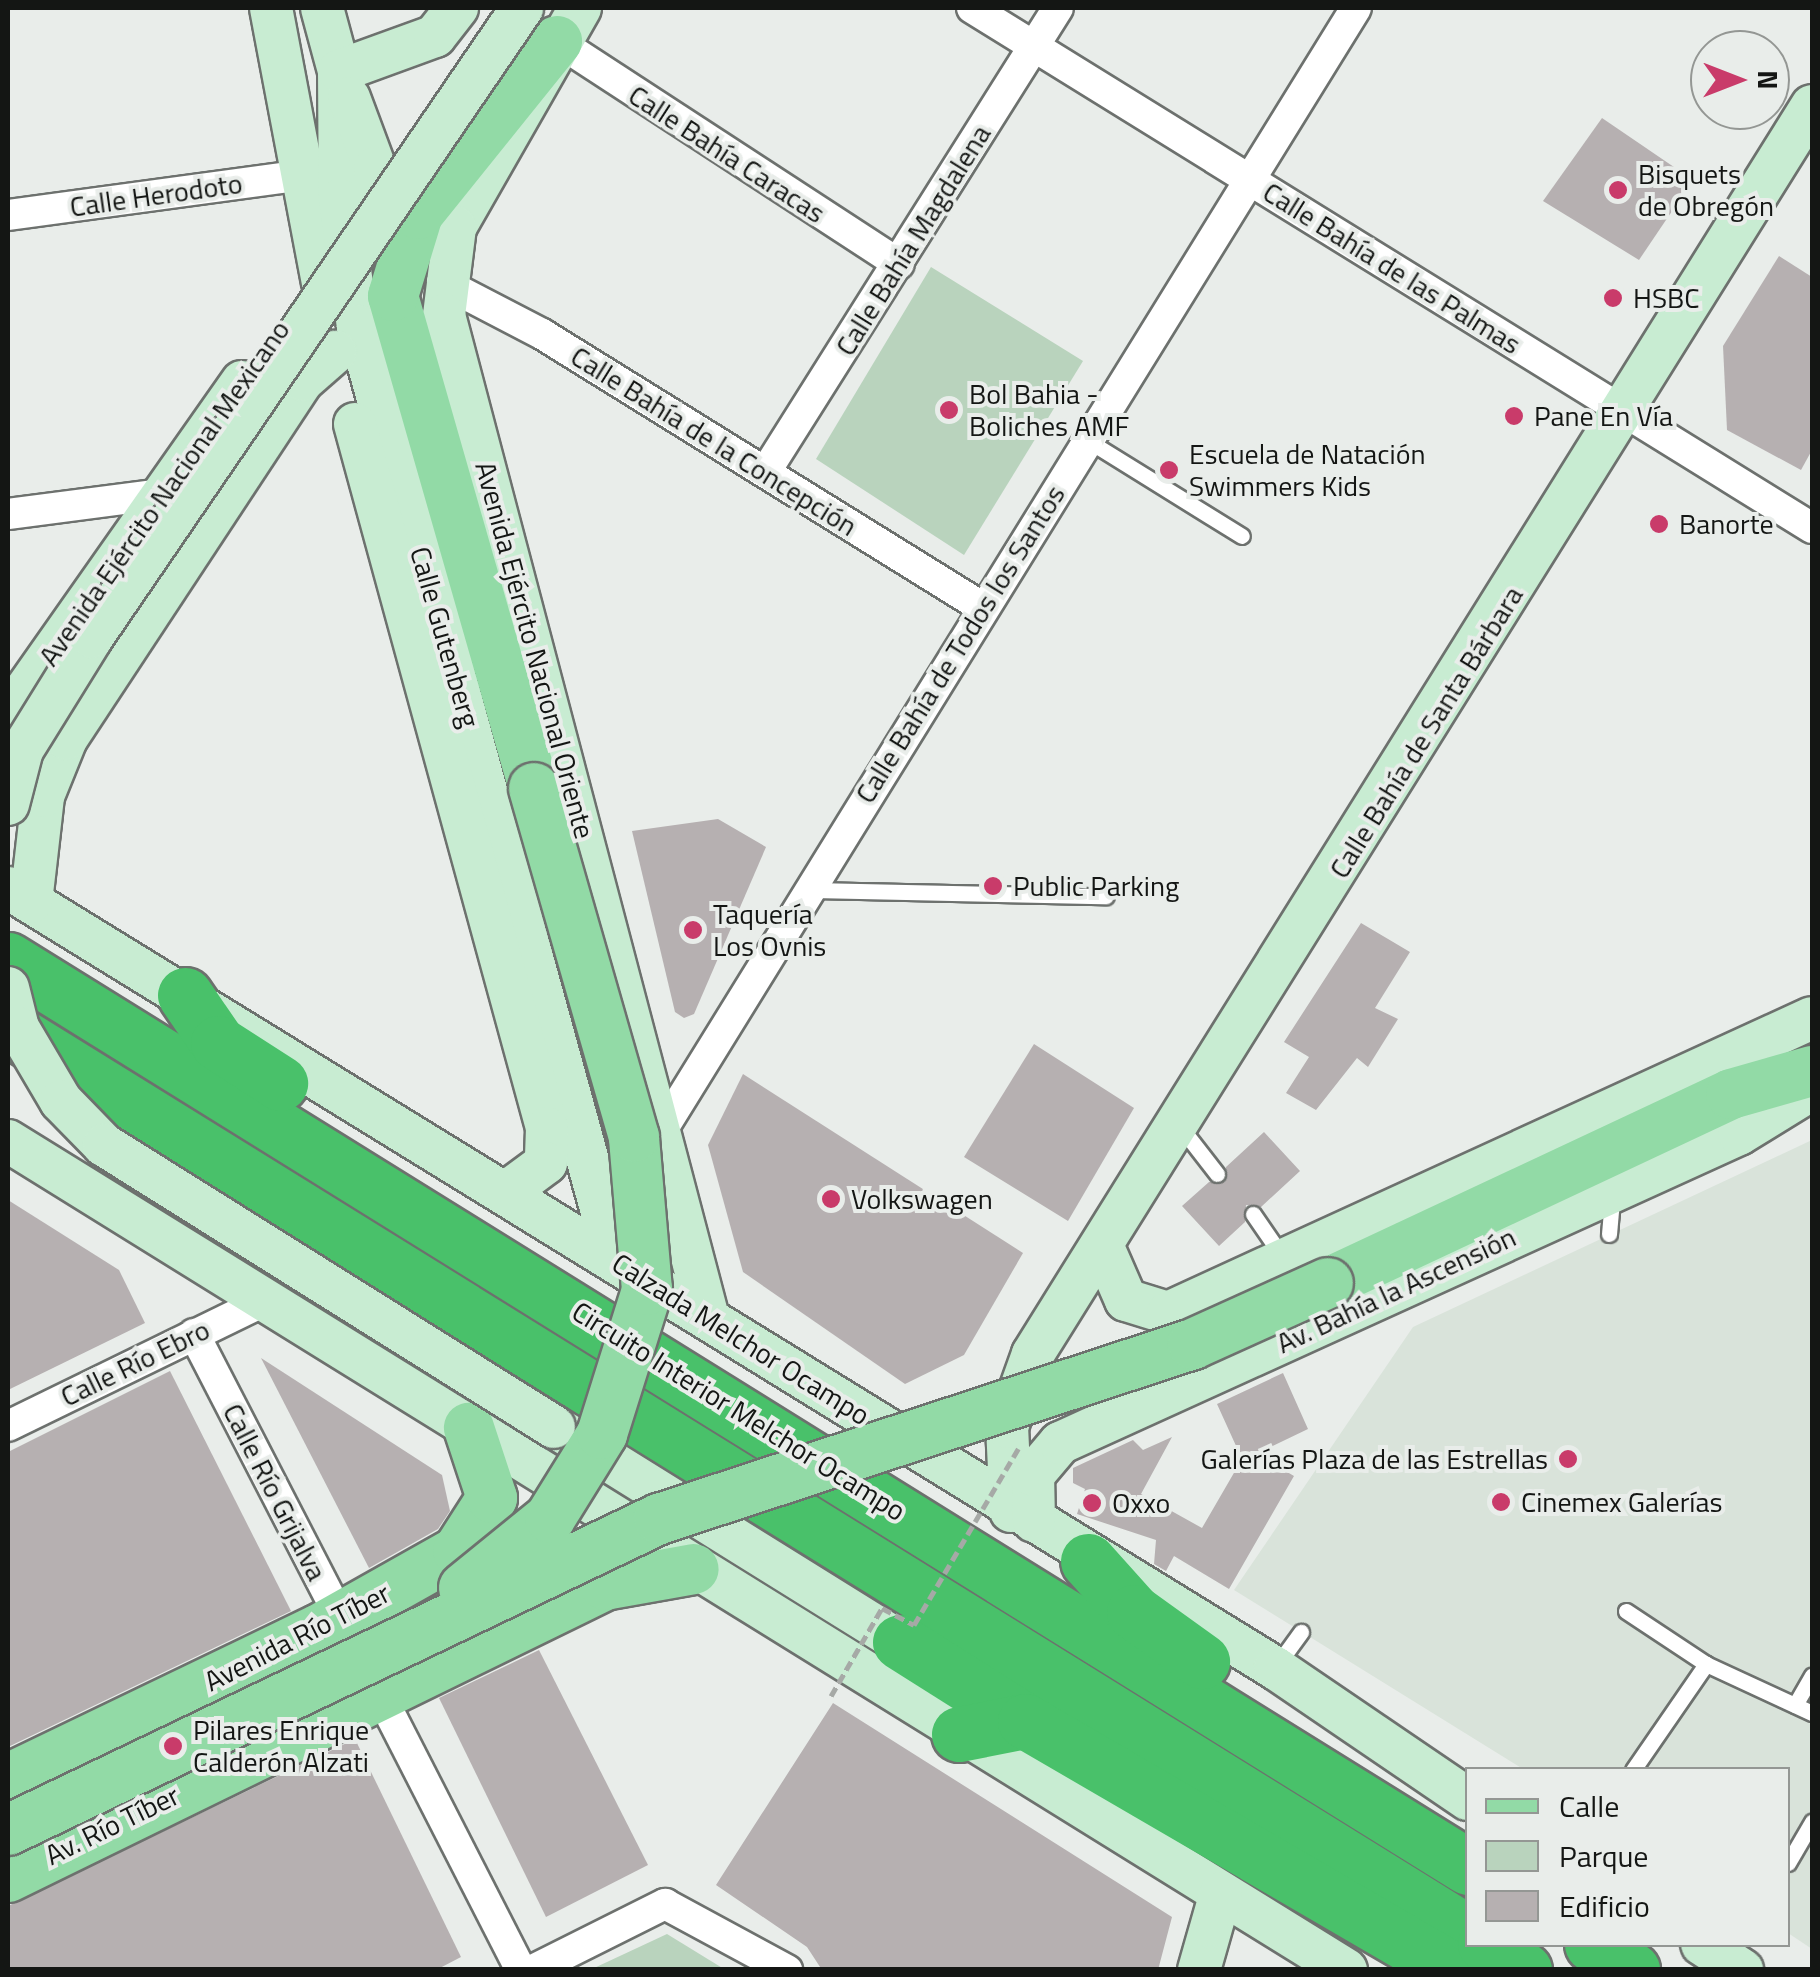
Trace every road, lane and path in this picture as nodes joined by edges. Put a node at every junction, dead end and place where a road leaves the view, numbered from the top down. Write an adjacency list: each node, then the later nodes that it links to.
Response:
1 (271, 8): 11 (main road, Calle Gutenberg)
2 (322, 8): 9 (main road, Calle Gutenberg)
3 (457, 8): 9 (main road)
4 (972, 8): 8 (street, Calle Bahía de las Palmas)
5 (1058, 8): 8 (street, Calle Bahía Magdalena)
6 (1356, 8): 12 (street, Calle Bahía de Todos los Santos)
7 (553, 19): 14 (street, Calle Bahía Caracas); 16 (main road, Avenida Ejército Nacional Oriente); 17 (main road); 28 (main road, bridge)
8 (1034, 46): 12 (street, Calle Bahía de las Palmas); 14 (street, Calle Bahía Magdalena)
9 (339, 71): 17 (main road); 33 (main road, Calle Gutenberg)
10 (1812, 106): 19 (main road, Calle Bahía de Santa Bárbara)
11 (304, 175): 13 (street, Calle Herodoto); 15 (main road, Calle Gutenberg)
12 (1248, 180): 19 (street, Calle Bahía de las Palmas); 20 (street, Calle Bahía de Todos los Santos)
13 (8, 215)
14 (899, 264): 21 (street, Calle Bahía Magdalena)
15 (322, 272): 18 (main road, Calle Gutenberg); 22 (main road, Avenida Ejército Nacional Mexicano)
16 (442, 282): 21 (street, Calle Bahía de la Concepción); 32 (main road, Avenida Ejército Nacional Oriente)
17 (393, 296): 67 (main road, bridge)
18 (335, 352): 30 (main road); 33 (main road, Calle Gutenberg)
19 (1626, 412): 24 (street, Calle Bahía de las Palmas); 41 (main road, Calle Bahía de Santa Bárbara)
20 (1086, 440): 25 (lane); 26 (street, Calle Bahía de Todos los Santos)
21 (766, 471): 26 (street, Calle Bahía de la Concepción)
22 (161, 494): 23 (street); 27 (main road, Avenida Ejército Nacional Mexicano)
23 (8, 514)
24 (1812, 528)
25 (1242, 536)
26 (982, 608): 29 (street, Calle Bahía de Todos los Santos)
27 (8, 715)
28 (8, 804)
29 (809, 890): 31 (lane); 42 (street, Calle Bahía de Todos los Santos)
30 (19, 895): 36 (main road, Calzada Melchor Ocampo)
31 (1106, 896)
32 (610, 930): 33 (main road); 42 (main road, Avenida Ejército Nacional Oriente)
33 (517, 959): 46 (main road, Calle Gutenberg); 51 (main road, Calle Gutenberg)
34 (8, 960): 50 (highway, Circuito Interior Melchor Ocampo)
35 (8, 988): 68 (main road, bridge)
36 (185, 995): 46 (main road, Calzada Melchor Ocampo); 50 (highway)
37 (1812, 1018): 52 (main road)
38 (8, 1028): 88 (highway, Circuito Interior Melchor Ocampo)
39 (1812, 1071): 52 (main road)
40 (1812, 1089): 45 (main road, Av. Bahía la Ascensión)
41 (1179, 1125): 44 (lane); 49 (main road, Calle Bahía de Santa Bárbara)
42 (662, 1130): 54 (main road, Avenida Ejército Nacional Oriente)
43 (8, 1141): 53 (main road)
44 (1217, 1174)
45 (1620, 1188): 48 (lane); 61 (main road, Av. Bahía la Ascensión)
46 (507, 1192): 51 (main road, Calzada Melchor Ocampo)
47 (1253, 1214): 52 (lane)
48 (1609, 1234)
49 (1102, 1245): 52 (main road); 56 (main road, Calle Bahía de Santa Bárbara)
50 (497, 1259): 78 (highway, Circuito Interior Melchor Ocampo)
51 (615, 1260): 54 (main road, Calzada Melchor Ocampo)
52 (1307, 1272): 67 (main road, bridge)
53 (264, 1301): 55 (street, Calle Río Ebro); 59 (main road)
54 (708, 1318): 57 (main road, Calzada Melchor Ocampo)
55 (194, 1334): 58 (street, Calle Río Ebro); 65 (street, Calle Río Grijalva)
56 (1032, 1354): 57 (main road); 61 (main road)
57 (876, 1423): 61 (main road, Calzada Melchor Ocampo)
58 (8, 1426)
59 (469, 1428): 63 (main road); 65 (main road, Avenida Río Tíber)
60 (1022, 1444): 72 (path, bridge)
61 (1023, 1518): 62 (main road, Calzada Melchor Ocampo)
62 (1088, 1561): 70 (main road, Calzada Melchor Ocampo); 78 (highway)
63 (694, 1569): 73 (main road); 77 (main road)
64 (1626, 1611): 69 (lane)
65 (329, 1624): 73 (main road); 80 (main road, Avenida Río Tíber)
66 (1301, 1632): 70 (lane)
67 (406, 1636): 83 (main road, bridge)
68 (900, 1642): 76 (highway); 77 (main road)
69 (1706, 1664): 74 (lane); 79 (lane)
70 (1275, 1668): 81 (main road, Calzada Melchor Ocampo)
71 (1812, 1676): 74 (lane)
72 (831, 1696)
73 (367, 1698): 86 (main road, Av. Río Tíber); 91 (street)
74 (1794, 1705): 75 (lane)
75 (1812, 1713)
76 (1026, 1721): 77 (highway); 96 (highway)
77 (947, 1727): 87 (main road)
78 (1298, 1760): 85 (highway, Circuito Interior Melchor Ocampo)
79 (1635, 1767)
80 (8, 1779)
81 (1465, 1798)
82 (1812, 1822): 84 (lane)
83 (8, 1830)
84 (1790, 1860)
85 (1465, 1865)
86 (8, 1877)
87 (1221, 1893): 94 (main road); 95 (main road)
88 (1465, 1931)
89 (1490, 1947): 97 (highway)
90 (1597, 1947): 98 (highway)
91 (522, 1970)
92 (533, 1970): 93 (street)
93 (787, 1970)
94 (1199, 1970)
95 (1346, 1970)
96 (1454, 1970)
97 (1524, 1970)
98 (1632, 1970)

